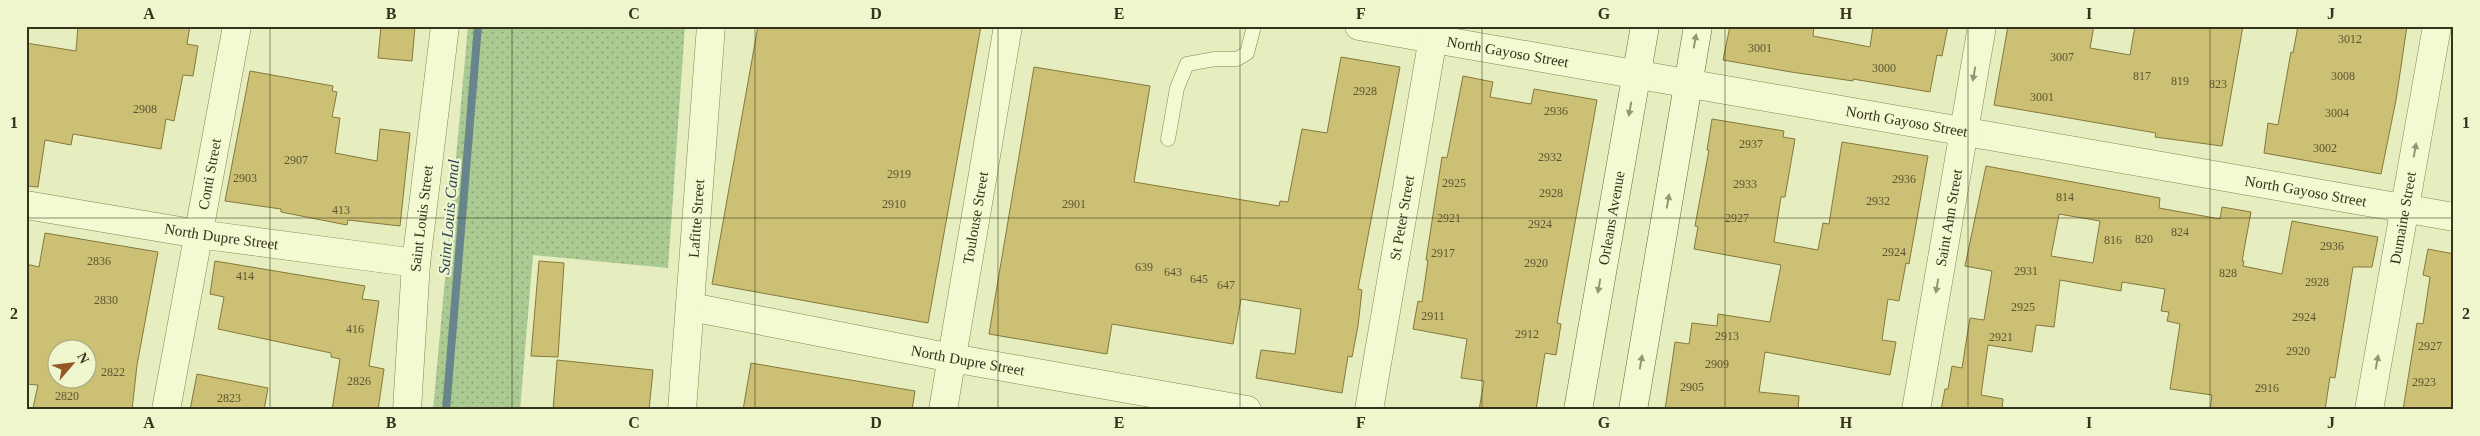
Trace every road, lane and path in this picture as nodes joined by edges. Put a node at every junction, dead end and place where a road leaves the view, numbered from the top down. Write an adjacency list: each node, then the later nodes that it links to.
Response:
1 (237, 26): 19 (street, Conti Street)
2 (445, 26): 20 (street, Saint Louis Street)
3 (711, 26): 21 (street, Lafitte Street)
4 (1008, 26): 22 (street, Toulouse Street)
5 (1254, 26): 15 (lane)
6 (1359, 26): 11 (street, North Gayoso Street)
7 (1644, 26): 12 (street, Orleans Avenue)
8 (1698, 26): 13 (street, one-way to 8)
9 (1982, 26): 14 (street, Saint Ann Street, one-way to 14)
10 (2437, 26): 17 (street, Dumaine Street, one-way to 10)
11 (1434, 32): 12 (street, North Gayoso Street); 28 (street, St Peter Street)
12 (1636, 74): 13 (street, North Gayoso Street); 29 (street, Orleans Avenue, one-way to 29)
13 (1688, 83): 14 (street, North Gayoso Street); 30 (street, one-way to 13)
14 (1964, 131): 17 (street, North Gayoso Street); 31 (street, Saint Ann Street, one-way to 31)
15 (1168, 139)
16 (26, 205): 19 (street, North Dupre Street)
17 (2404, 208): 18 (street, North Gayoso Street); 32 (street, Dumaine Street, one-way to 17)
18 (2454, 217)
19 (198, 234): 20 (street, North Dupre Street); 23 (street, Conti Street)
20 (416, 263): 24 (street, Saint Louis Street)
21 (691, 307): 22 (street, North Dupre Street); 25 (street, Lafitte Street)
22 (952, 358): 26 (street, Toulouse Street); 27 (street, North Dupre Street)
23 (166, 410)
24 (407, 410)
25 (682, 410)
26 (943, 410)
27 (1247, 410)
28 (1368, 410)
29 (1578, 410)
30 (1633, 410)
31 (1916, 410)
32 (2369, 410)

